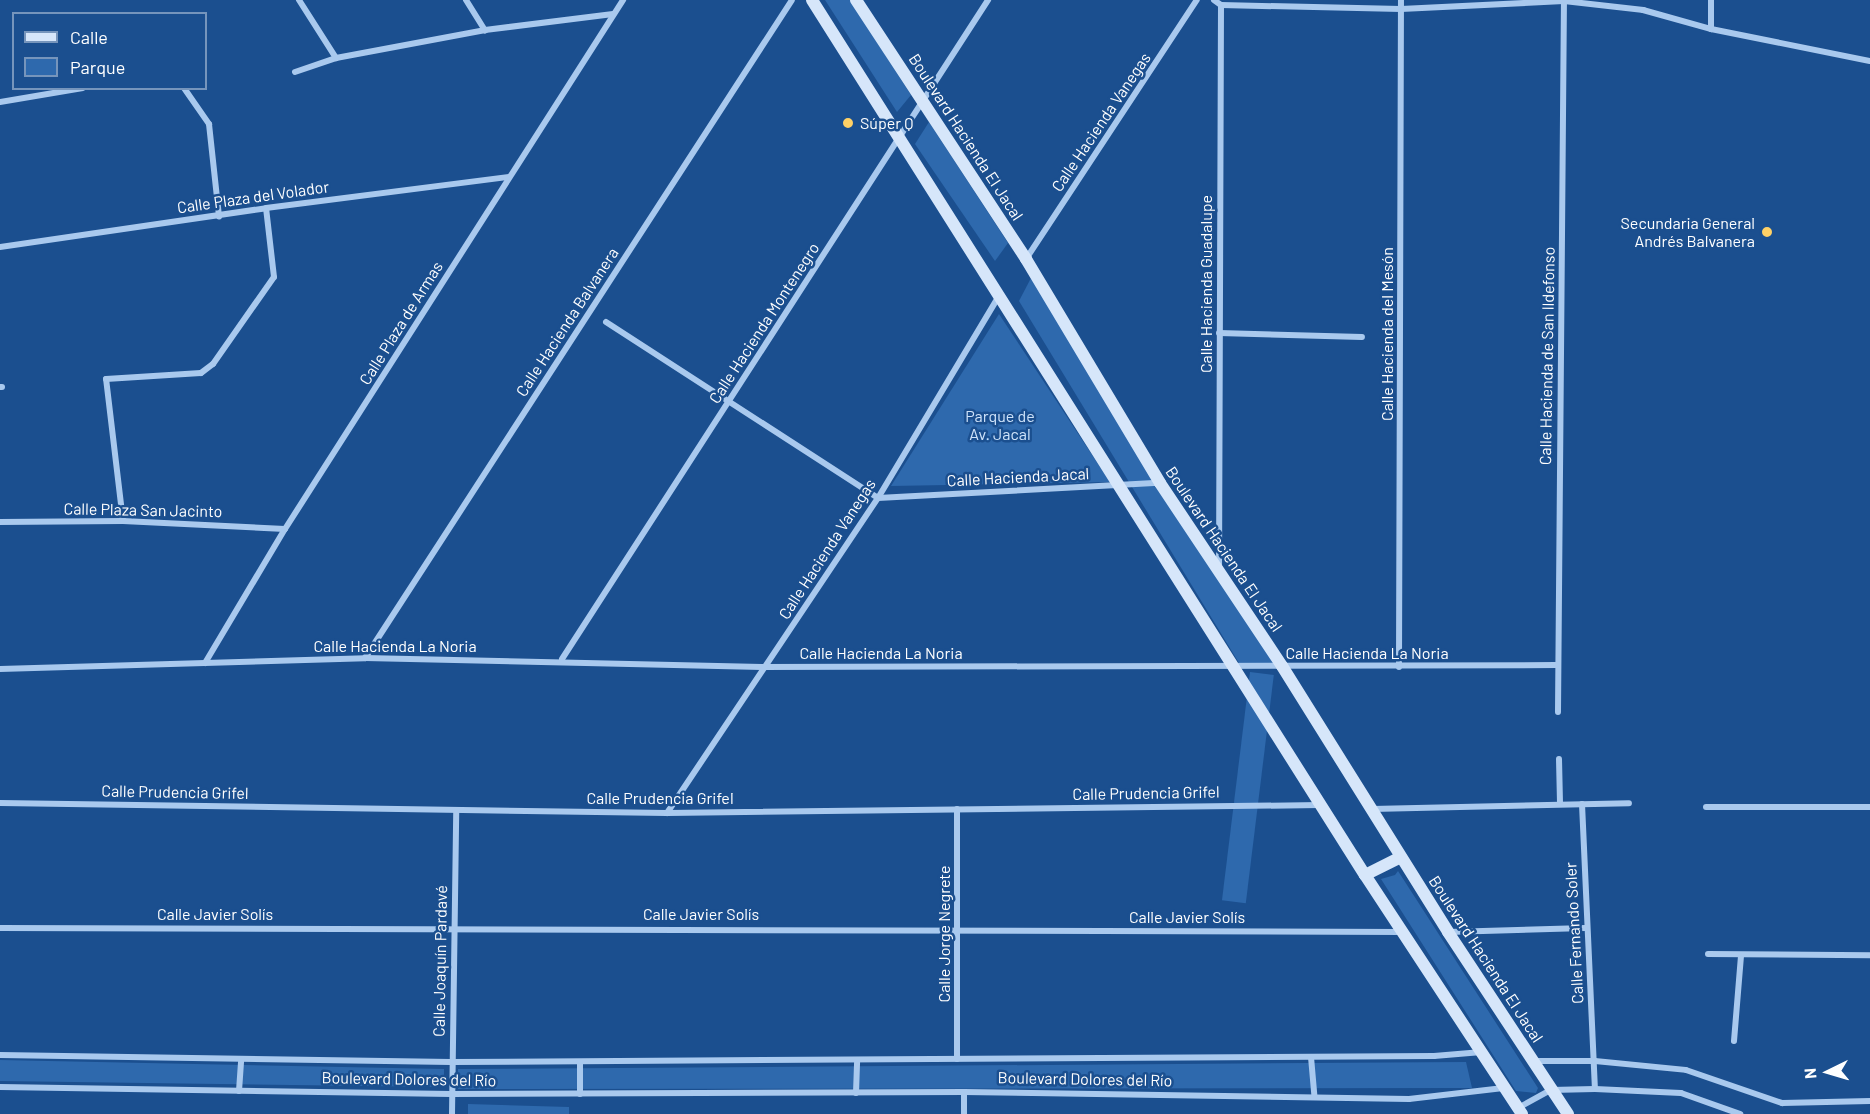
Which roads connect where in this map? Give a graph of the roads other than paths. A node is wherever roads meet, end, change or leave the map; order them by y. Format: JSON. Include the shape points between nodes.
{"nodes":[{"id":1,"x":299,"y":0,"type":"edge"},
{"id":2,"x":466,"y":0,"type":"edge"},
{"id":3,"x":623,"y":0,"type":"edge"},
{"id":4,"x":792,"y":0,"type":"edge"},
{"id":5,"x":812,"y":0,"type":"edge"},
{"id":6,"x":856,"y":0,"type":"edge"},
{"id":7,"x":988,"y":0,"type":"edge"},
{"id":8,"x":1197,"y":0,"type":"edge"},
{"id":9,"x":1214,"y":0,"type":"edge"},
{"id":10,"x":1401,"y":0,"type":"edge"},
{"id":11,"x":1564,"y":0,"type":"edge"},
{"id":12,"x":1711,"y":0,"type":"edge"},
{"id":13,"x":1221,"y":5,"type":"junction"},
{"id":14,"x":1401,"y":9,"type":"junction"},
{"id":15,"x":613,"y":14,"type":"junction"},
{"id":16,"x":1711,"y":29,"type":"junction"},
{"id":17,"x":484,"y":30,"type":"junction"},
{"id":18,"x":336,"y":58,"type":"junction"},
{"id":19,"x":1870,"y":61,"type":"edge"},
{"id":20,"x":295,"y":72,"type":"dead end"},
{"id":21,"x":71,"y":90,"type":"edge"},
{"id":22,"x":185,"y":90,"type":"edge"},
{"id":23,"x":922,"y":100,"type":"junction"},
{"id":24,"x":0,"y":102,"type":"edge"},
{"id":25,"x":899,"y":136,"type":"junction"},
{"id":26,"x":509,"y":177,"type":"junction"},
{"id":27,"x":266,"y":208,"type":"junction"},
{"id":28,"x":219,"y":216,"type":"junction"},
{"id":29,"x":0,"y":247,"type":"edge"},
{"id":30,"x":1026,"y":259,"type":"junction"},
{"id":31,"x":1001,"y":294,"type":"junction"},
{"id":32,"x":606,"y":322,"type":"dead end"},
{"id":33,"x":1219,"y":333,"type":"junction"},
{"id":34,"x":1362,"y":337,"type":"dead end"},
{"id":35,"x":728,"y":404,"type":"junction"},
{"id":36,"x":1160,"y":483,"type":"junction"},
{"id":37,"x":1119,"y":485,"type":"junction"},
{"id":38,"x":878,"y":498,"type":"junction"},
{"id":39,"x":123,"y":521,"type":"junction"},
{"id":40,"x":0,"y":522,"type":"edge"},
{"id":41,"x":285,"y":529,"type":"junction"},
{"id":42,"x":1219,"y":572,"type":"junction"},
{"id":43,"x":365,"y":658,"type":"junction"},
{"id":44,"x":562,"y":659,"type":"junction"},
{"id":45,"x":205,"y":663,"type":"junction"},
{"id":46,"x":1231,"y":665,"type":"junction"},
{"id":47,"x":1556,"y":665,"type":"junction"},
{"id":48,"x":1282,"y":666,"type":"junction"},
{"id":49,"x":762,"y":667,"type":"junction"},
{"id":50,"x":1399,"y":667,"type":"junction"},
{"id":51,"x":0,"y":669,"type":"edge"},
{"id":52,"x":1558,"y":712,"type":"dead end"},
{"id":53,"x":1559,"y":759,"type":"dead end"},
{"id":54,"x":0,"y":803,"type":"edge"},
{"id":55,"x":1629,"y":803,"type":"dead end"},
{"id":56,"x":1560,"y":804,"type":"junction"},
{"id":57,"x":1582,"y":804,"type":"junction"},
{"id":58,"x":1321,"y":805,"type":"junction"},
{"id":59,"x":1706,"y":807,"type":"dead end"},
{"id":60,"x":1870,"y":807,"type":"edge"},
{"id":61,"x":957,"y":809,"type":"junction"},
{"id":62,"x":1372,"y":809,"type":"junction"},
{"id":63,"x":456,"y":810,"type":"junction"},
{"id":64,"x":667,"y":813,"type":"junction"},
{"id":65,"x":1401,"y":857,"type":"junction"},
{"id":66,"x":1365,"y":875,"type":"junction"},
{"id":67,"x":454,"y":927,"type":"junction"},
{"id":68,"x":0,"y":928,"type":"edge"},
{"id":69,"x":1585,"y":928,"type":"junction"},
{"id":70,"x":957,"y":929,"type":"junction"},
{"id":71,"x":1402,"y":932,"type":"junction"},
{"id":72,"x":1448,"y":932,"type":"junction"},
{"id":73,"x":1708,"y":954,"type":"dead end"},
{"id":74,"x":1870,"y":955,"type":"edge"},
{"id":75,"x":1741,"y":956,"type":"junction"},
{"id":76,"x":1734,"y":1041,"type":"dead end"},
{"id":77,"x":1483,"y":1052,"type":"junction"},
{"id":78,"x":0,"y":1055,"type":"edge"},
{"id":79,"x":1311,"y":1057,"type":"junction"},
{"id":80,"x":241,"y":1059,"type":"junction"},
{"id":81,"x":957,"y":1059,"type":"junction"},
{"id":82,"x":857,"y":1060,"type":"junction"},
{"id":83,"x":1532,"y":1061,"type":"junction"},
{"id":84,"x":1595,"y":1061,"type":"junction"},
{"id":85,"x":451,"y":1062,"type":"junction"},
{"id":86,"x":580,"y":1062,"type":"junction"},
{"id":87,"x":0,"y":1087,"type":"edge"},
{"id":88,"x":1503,"y":1088,"type":"junction"},
{"id":89,"x":1595,"y":1089,"type":"junction"},
{"id":90,"x":1551,"y":1090,"type":"junction"},
{"id":91,"x":239,"y":1091,"type":"junction"},
{"id":92,"x":964,"y":1092,"type":"junction"},
{"id":93,"x":856,"y":1093,"type":"junction"},
{"id":94,"x":451,"y":1094,"type":"junction"},
{"id":95,"x":580,"y":1094,"type":"junction"},
{"id":96,"x":1314,"y":1095,"type":"junction"},
{"id":97,"x":1870,"y":1101,"type":"edge"},
{"id":98,"x":1520,"y":1111,"type":"edge"},
{"id":99,"x":452,"y":1114,"type":"edge"},
{"id":100,"x":964,"y":1114,"type":"edge"},
{"id":101,"x":1568,"y":1114,"type":"edge"},
{"id":102,"x":1740,"y":1114,"type":"edge"}],
"edges":[{"from":1,"to":18,"type":"street"},
{"from":2,"to":17,"type":"street"},
{"from":3,"to":15,"type":"street","name":"Calle Plaza de Armas"},
{"from":4,"to":43,"type":"street","name":"Calle Hacienda Balvanera"},
{"from":5,"to":25,"type":"main road"},
{"from":6,"to":23,"type":"main road","name":"Boulevard Hacienda El Jacal"},
{"from":7,"to":23,"type":"street","name":"Calle Hacienda Montenegro"},
{"from":8,"to":30,"type":"street","name":"Calle Hacienda Vanegas"},
{"from":9,"to":13,"type":"street"},
{"from":10,"to":14,"type":"street","name":"Calle Hacienda del Mesón"},
{"from":11,"to":14,"type":"street"},
{"from":11,"to":16,"type":"street","via":[[1643,10]]},
{"from":11,"to":47,"type":"street","name":"Calle Hacienda de San Ildefonso"},
{"from":12,"to":16,"type":"street"},
{"from":13,"to":14,"type":"street"},
{"from":13,"to":33,"type":"street","name":"Calle Hacienda Guadalupe"},
{"from":14,"to":50,"type":"street","name":"Calle Hacienda del Mesón"},
{"from":15,"to":17,"type":"street"},
{"from":15,"to":26,"type":"street","name":"Calle Plaza de Armas"},
{"from":16,"to":19,"type":"street"},
{"from":17,"to":18,"type":"street"},
{"from":18,"to":20,"type":"street"},
{"from":21,"to":24,"type":"street"},
{"from":22,"to":28,"type":"street","via":[[209,124]]},
{"from":23,"to":25,"type":"street","name":"Calle Hacienda Montenegro"},
{"from":23,"to":30,"type":"main road","name":"Boulevard Hacienda El Jacal"},
{"from":25,"to":31,"type":"main road"},
{"from":25,"to":35,"type":"street","name":"Calle Hacienda Montenegro"},
{"from":26,"to":27,"type":"street","name":"Calle Plaza del Volador"},
{"from":26,"to":41,"type":"street","name":"Calle Plaza de Armas"},
{"from":27,"to":28,"type":"street","name":"Calle Plaza del Volador"},
{"from":27,"to":39,"type":"street","via":[[274,277],[213,364],[201,373],[106,379]]},
{"from":28,"to":29,"type":"street","name":"Calle Plaza del Volador"},
{"from":30,"to":36,"type":"main road","name":"Boulevard Hacienda El Jacal"},
{"from":31,"to":37,"type":"main road"},
{"from":31,"to":38,"type":"street","name":"Calle Hacienda Vanegas"},
{"from":32,"to":35,"type":"street"},
{"from":33,"to":34,"type":"street"},
{"from":33,"to":42,"type":"street","name":"Calle Hacienda Guadalupe"},
{"from":35,"to":38,"type":"street"},
{"from":35,"to":44,"type":"street","name":"Calle Hacienda Montenegro"},
{"from":36,"to":37,"type":"street","name":"Calle Hacienda Jacal"},
{"from":36,"to":42,"type":"main road","name":"Boulevard Hacienda El Jacal"},
{"from":37,"to":38,"type":"street","name":"Calle Hacienda Jacal"},
{"from":37,"to":46,"type":"main road"},
{"from":38,"to":49,"type":"street","name":"Calle Hacienda Vanegas"},
{"from":39,"to":40,"type":"street","name":"Calle Plaza San Jacinto"},
{"from":39,"to":41,"type":"street","name":"Calle Plaza San Jacinto"},
{"from":41,"to":45,"type":"street","name":"Calle Plaza de Armas"},
{"from":42,"to":48,"type":"main road","name":"Boulevard Hacienda El Jacal"},
{"from":43,"to":44,"type":"street","name":"Calle Hacienda La Noria"},
{"from":43,"to":45,"type":"street","name":"Calle Hacienda La Noria"},
{"from":44,"to":49,"type":"street","name":"Calle Hacienda La Noria"},
{"from":45,"to":51,"type":"street","name":"Calle Hacienda La Noria"},
{"from":46,"to":48,"type":"street","name":"Calle Hacienda La Noria"},
{"from":46,"to":49,"type":"street","name":"Calle Hacienda La Noria"},
{"from":46,"to":58,"type":"main road"},
{"from":47,"to":50,"type":"street","name":"Calle Hacienda La Noria"},
{"from":47,"to":52,"type":"street","name":"Calle Hacienda de San Ildefonso"},
{"from":48,"to":50,"type":"street","name":"Calle Hacienda La Noria"},
{"from":48,"to":62,"type":"main road","name":"Boulevard Hacienda El Jacal"},
{"from":49,"to":64,"type":"street","name":"Calle Hacienda Vanegas"},
{"from":53,"to":56,"type":"street"},
{"from":54,"to":63,"type":"street","name":"Calle Prudencia Grifel"},
{"from":55,"to":57,"type":"street"},
{"from":56,"to":57,"type":"street"},
{"from":56,"to":62,"type":"street"},
{"from":57,"to":69,"type":"street","name":"Calle Fernando Soler"},
{"from":58,"to":61,"type":"street","name":"Calle Prudencia Grifel"},
{"from":58,"to":66,"type":"main road"},
{"from":59,"to":60,"type":"street"},
{"from":61,"to":64,"type":"street","name":"Calle Prudencia Grifel"},
{"from":61,"to":70,"type":"street","name":"Calle Jorge Negrete"},
{"from":62,"to":65,"type":"main road","name":"Boulevard Hacienda El Jacal"},
{"from":63,"to":64,"type":"street","name":"Calle Prudencia Grifel"},
{"from":63,"to":67,"type":"street","name":"Calle Joaquín Pardavé"},
{"from":65,"to":66,"type":"main road"},
{"from":65,"to":72,"type":"main road","name":"Boulevard Hacienda El Jacal"},
{"from":66,"to":71,"type":"main road"},
{"from":67,"to":68,"type":"street","name":"Calle Javier Solís"},
{"from":67,"to":70,"type":"street","name":"Calle Javier Solís"},
{"from":67,"to":85,"type":"street","name":"Calle Joaquín Pardavé"},
{"from":69,"to":72,"type":"street"},
{"from":69,"to":84,"type":"street","name":"Calle Fernando Soler"},
{"from":70,"to":71,"type":"street","name":"Calle Javier Solís"},
{"from":70,"to":81,"type":"street","name":"Calle Jorge Negrete"},
{"from":71,"to":77,"type":"main road"},
{"from":72,"to":83,"type":"main road","name":"Boulevard Hacienda El Jacal"},
{"from":73,"to":75,"type":"street"},
{"from":74,"to":75,"type":"street"},
{"from":75,"to":76,"type":"street"},
{"from":77,"to":79,"type":"street","name":"Boulevard Dolores del Río"},
{"from":77,"to":88,"type":"main road"},
{"from":78,"to":80,"type":"street","name":"Boulevard Dolores del Río"},
{"from":79,"to":81,"type":"street","name":"Boulevard Dolores del Río"},
{"from":79,"to":96,"type":"street"},
{"from":80,"to":85,"type":"street","name":"Boulevard Dolores del Río"},
{"from":80,"to":91,"type":"street"},
{"from":81,"to":82,"type":"street","name":"Boulevard Dolores del Río"},
{"from":82,"to":86,"type":"street","name":"Boulevard Dolores del Río"},
{"from":82,"to":93,"type":"street"},
{"from":83,"to":84,"type":"street"},
{"from":83,"to":90,"type":"main road","name":"Boulevard Hacienda El Jacal"},
{"from":84,"to":89,"type":"street","name":"Calle Fernando Soler"},
{"from":84,"to":97,"type":"street","via":[[1686,1071],[1782,1103]]},
{"from":85,"to":86,"type":"street","name":"Boulevard Dolores del Río"},
{"from":85,"to":94,"type":"street","name":"Calle Joaquín Pardavé"},
{"from":86,"to":95,"type":"street"},
{"from":87,"to":91,"type":"street","name":"Boulevard Dolores del Río"},
{"from":88,"to":96,"type":"street","name":"Boulevard Dolores del Río","via":[[1409,1099]]},
{"from":88,"to":98,"type":"main road"},
{"from":89,"to":90,"type":"street"},
{"from":89,"to":102,"type":"street","via":[[1681,1093]]},
{"from":90,"to":98,"type":"street"},
{"from":90,"to":101,"type":"main road","name":"Boulevard Hacienda El Jacal"},
{"from":91,"to":94,"type":"street","name":"Boulevard Dolores del Río"},
{"from":92,"to":93,"type":"street","name":"Boulevard Dolores del Río"},
{"from":92,"to":96,"type":"street","name":"Boulevard Dolores del Río"},
{"from":92,"to":100,"type":"street"},
{"from":93,"to":95,"type":"street","name":"Boulevard Dolores del Río"},
{"from":94,"to":95,"type":"street","name":"Boulevard Dolores del Río"},
{"from":94,"to":99,"type":"street","name":"Calle Joaquín Pardavé"}]}
